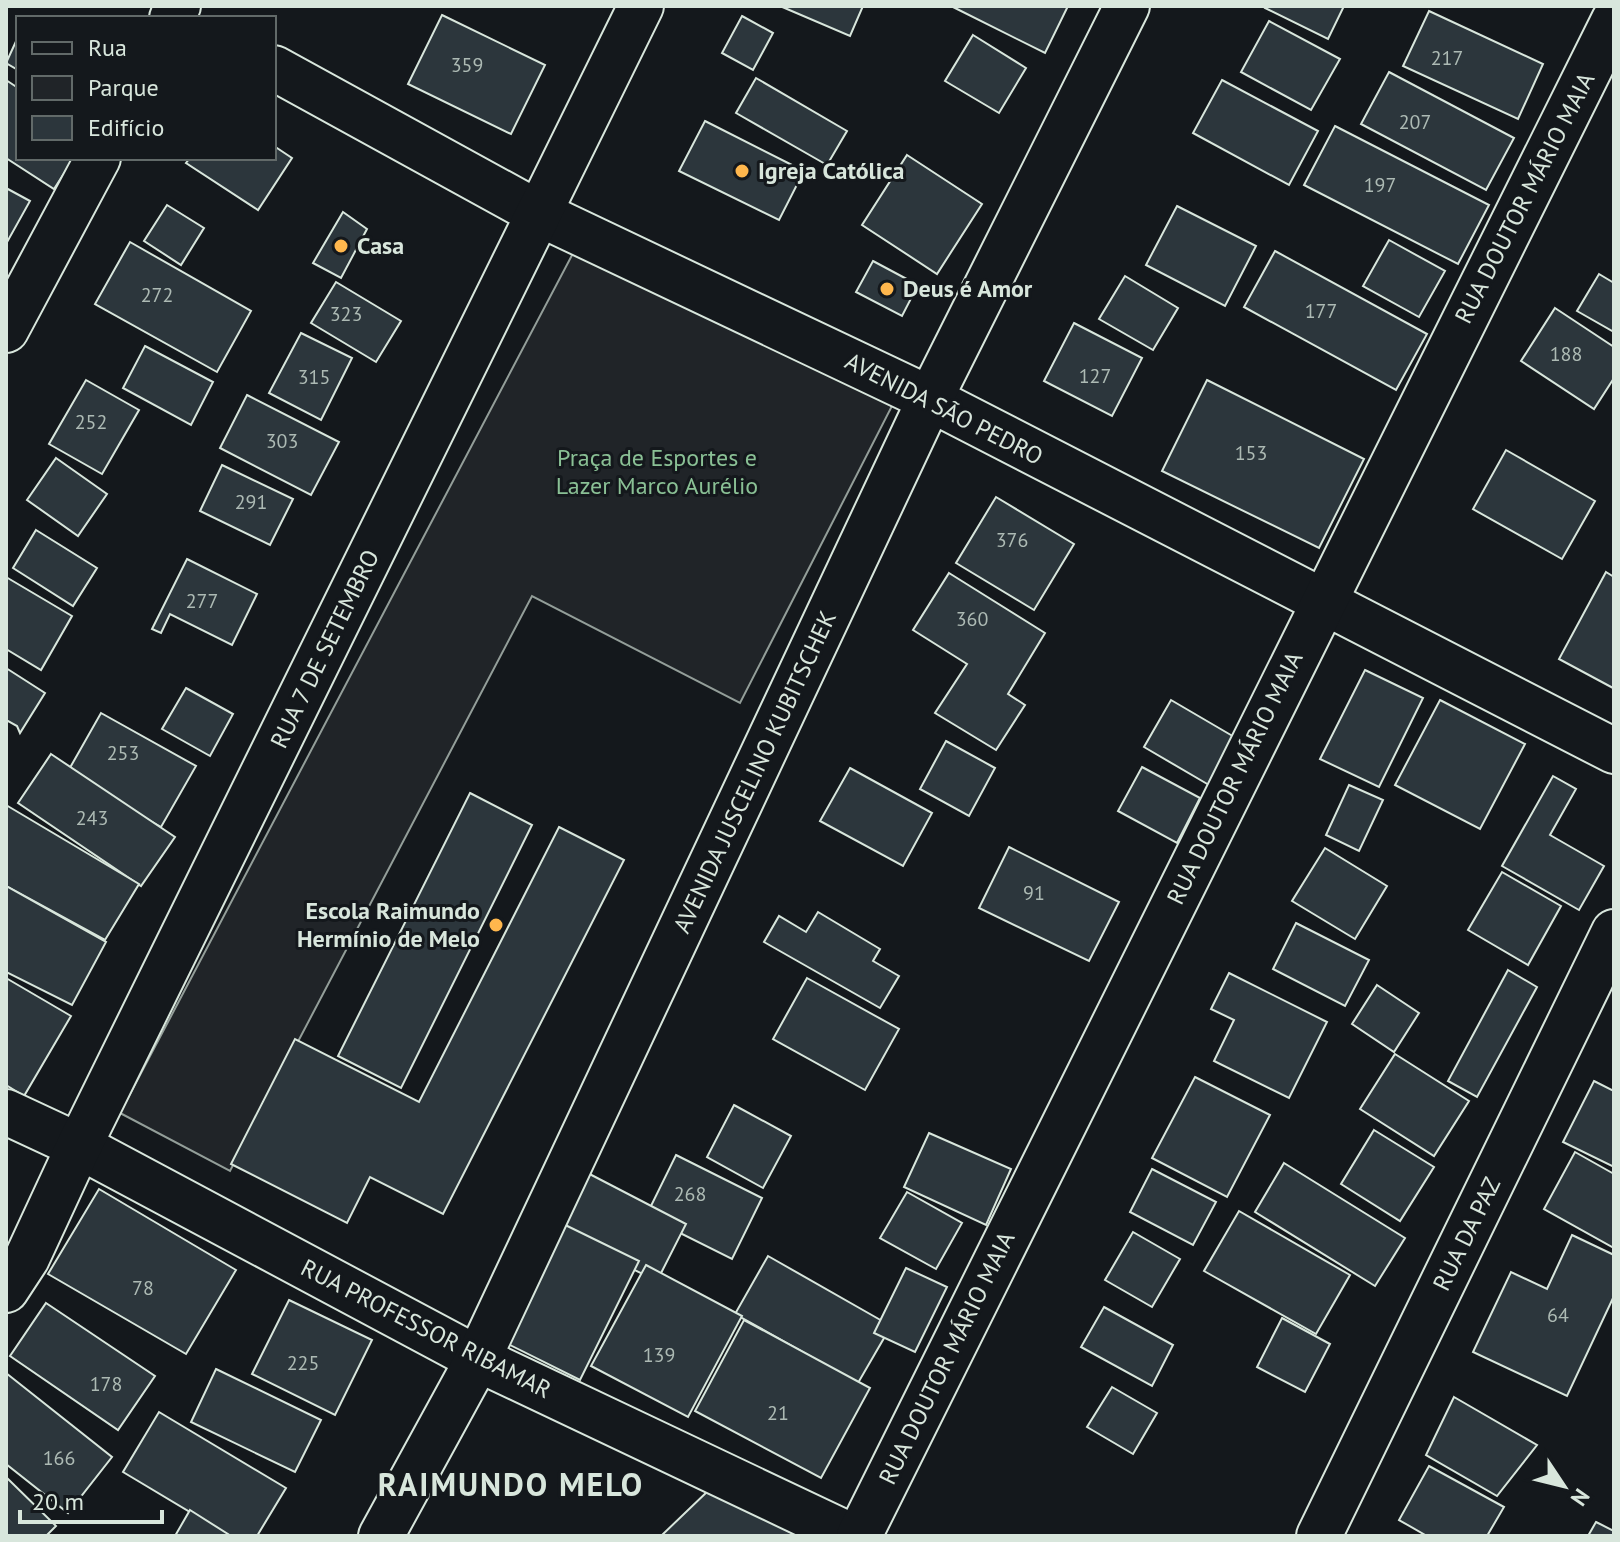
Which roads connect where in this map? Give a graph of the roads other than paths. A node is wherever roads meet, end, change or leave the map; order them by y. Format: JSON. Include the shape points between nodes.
{"nodes":[{"id":1,"x":641,"y":6,"type":"edge"},
{"id":2,"x":1127,"y":6,"type":"edge"},
{"id":3,"x":1614,"y":20,"type":"edge"},
{"id":4,"x":276,"y":69,"type":"edge"},
{"id":5,"x":97,"y":160,"type":"edge"},
{"id":6,"x":540,"y":214,"type":"junction"},
{"id":7,"x":6,"y":330,"type":"edge"},
{"id":8,"x":930,"y":399,"type":"junction"},
{"id":9,"x":1322,"y":602,"type":"junction"},
{"id":10,"x":1614,"y":751,"type":"edge"},
{"id":11,"x":1614,"y":932,"type":"edge"},
{"id":12,"x":6,"y":1112,"type":"edge"},
{"id":13,"x":79,"y":1146,"type":"junction"},
{"id":14,"x":6,"y":1290,"type":"edge"},
{"id":15,"x":478,"y":1359,"type":"junction"},
{"id":16,"x":381,"y":1536,"type":"edge"},
{"id":17,"x":851,"y":1536,"type":"edge"},
{"id":18,"x":859,"y":1536,"type":"edge"},
{"id":19,"x":1319,"y":1536,"type":"edge"}],
"edges":[{"from":1,"to":6,"type":"street","name":"RUA 7 DE SETEMBRO"},
{"from":2,"to":8,"type":"street","name":"AVENIDA JUSCELINO KUBITSCHEK"},
{"from":3,"to":9,"type":"street","name":"RUA DOUTOR MÁRIO MAIA"},
{"from":4,"to":6,"type":"street","name":"AVENIDA SÃO PEDRO"},
{"from":5,"to":7,"type":"street"},
{"from":6,"to":8,"type":"street","name":"AVENIDA SÃO PEDRO"},
{"from":6,"to":13,"type":"street","name":"RUA 7 DE SETEMBRO"},
{"from":8,"to":9,"type":"street","name":"AVENIDA SÃO PEDRO"},
{"from":8,"to":15,"type":"street","name":"AVENIDA JUSCELINO KUBITSCHEK"},
{"from":9,"to":10,"type":"street","name":"AVENIDA SÃO PEDRO"},
{"from":9,"to":18,"type":"street","name":"RUA DOUTOR MÁRIO MAIA"},
{"from":11,"to":19,"type":"street","name":"RUA DA PAZ"},
{"from":12,"to":13,"type":"street","name":"RUA PROFESSOR RIBAMAR"},
{"from":13,"to":14,"type":"street","name":"RUA 7 DE SETEMBRO","via":[[27,1258]]},
{"from":13,"to":15,"type":"street","name":"RUA PROFESSOR RIBAMAR"},
{"from":15,"to":16,"type":"street","name":"AVENIDA JUSCELINO KUBITSCHEK"},
{"from":15,"to":17,"type":"street","name":"RUA PROFESSOR RIBAMAR"}]}
